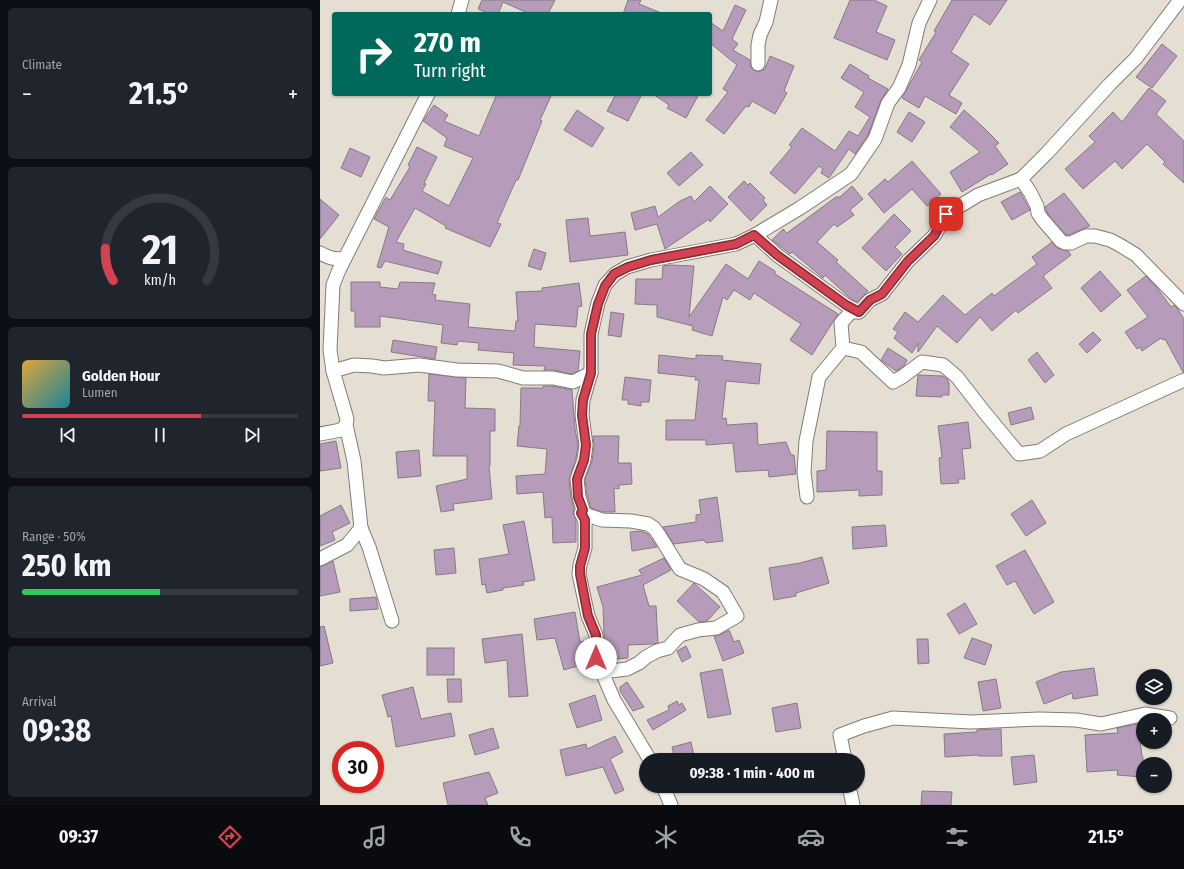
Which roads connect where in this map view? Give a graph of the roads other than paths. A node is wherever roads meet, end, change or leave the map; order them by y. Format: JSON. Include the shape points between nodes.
{"nodes":[{"id":1,"x":462,"y":0,"type":"edge"},
{"id":2,"x":771,"y":0,"type":"edge"},
{"id":3,"x":930,"y":0,"type":"edge"},
{"id":4,"x":1180,"y":0,"type":"edge"},
{"id":5,"x":459,"y":12,"type":"edge"},
{"id":6,"x":758,"y":64,"type":"dead end"},
{"id":7,"x":427,"y":96,"type":"edge"},
{"id":8,"x":1021,"y":179,"type":"junction"},
{"id":9,"x":754,"y":235,"type":"junction"},
{"id":10,"x":320,"y":253,"type":"edge"},
{"id":11,"x":345,"y":258,"type":"junction"},
{"id":12,"x":1184,"y":304,"type":"edge"},
{"id":13,"x":859,"y":312,"type":"junction"},
{"id":14,"x":843,"y":348,"type":"junction"},
{"id":15,"x":333,"y":371,"type":"junction"},
{"id":16,"x":591,"y":373,"type":"junction"},
{"id":17,"x":1184,"y":380,"type":"edge"},
{"id":18,"x":346,"y":425,"type":"junction"},
{"id":19,"x":320,"y":434,"type":"edge"},
{"id":20,"x":807,"y":497,"type":"dead end"},
{"id":21,"x":581,"y":513,"type":"junction"},
{"id":22,"x":361,"y":528,"type":"junction"},
{"id":23,"x":320,"y":560,"type":"edge"},
{"id":24,"x":392,"y":621,"type":"dead end"},
{"id":25,"x":602,"y":672,"type":"junction"},
{"id":26,"x":1136,"y":716,"type":"edge"},
{"id":27,"x":646,"y":753,"type":"edge"},
{"id":28,"x":844,"y":753,"type":"edge"},
{"id":29,"x":666,"y":793,"type":"edge"},
{"id":30,"x":850,"y":793,"type":"edge"},
{"id":31,"x":671,"y":805,"type":"edge"},
{"id":32,"x":853,"y":805,"type":"edge"}],
"edges":[{"from":1,"to":5,"type":"street"},
{"from":2,"to":6,"type":"street","via":[[758,44]]},
{"from":3,"to":9,"type":"street","via":[[919,23],[909,65],[899,88],[888,103],[875,140],[851,174]]},
{"from":4,"to":8,"type":"street","via":[[1136,58]]},
{"from":7,"to":11,"type":"street"},
{"from":8,"to":12,"type":"street","via":[[1030,192],[1038,213],[1061,241],[1065,243],[1086,236],[1095,236],[1118,244],[1136,255]]},
{"from":8,"to":13,"type":"street","via":[[978,195],[946,214],[934,236],[908,261],[882,294],[870,300]]},
{"from":9,"to":13,"type":"street","via":[[777,255]]},
{"from":9,"to":16,"type":"street","via":[[736,244],[651,260],[614,274],[605,286],[598,304],[591,334]]},
{"from":10,"to":11,"type":"street","via":[[336,260]]},
{"from":11,"to":15,"type":"street","via":[[333,285],[330,350]]},
{"from":13,"to":14,"type":"street","via":[[851,312],[841,323]]},
{"from":14,"to":17,"type":"street","via":[[862,352],[893,382],[922,362],[943,365],[957,377],[1019,454],[1040,451],[1066,434]]},
{"from":14,"to":20,"type":"street","via":[[819,377],[806,441],[804,472]]},
{"from":15,"to":16,"type":"street","via":[[354,366],[384,368],[419,365],[457,370],[498,371],[523,378],[554,378],[573,382]]},
{"from":15,"to":18,"type":"street","via":[[347,419]]},
{"from":16,"to":21,"type":"street","via":[[583,400],[586,445],[577,479],[578,497],[583,510]]},
{"from":18,"to":19,"type":"street","via":[[341,430]]},
{"from":18,"to":22,"type":"street","via":[[354,462]]},
{"from":21,"to":25,"type":"street","via":[[585,520],[585,548],[580,574],[588,616],[596,635],[596,668]]},
{"from":21,"to":25,"type":"street","via":[[602,520],[648,524],[659,535],[680,569],[704,579],[723,592],[737,616],[716,628],[680,635],[668,648],[657,651],[627,669]]},
{"from":22,"to":23,"type":"street","via":[[347,546]]},
{"from":22,"to":24,"type":"street"},
{"from":25,"to":27,"type":"street","via":[[614,700]]},
{"from":26,"to":28,"type":"street","via":[[1101,724],[1076,720],[970,722],[893,718],[840,735]]},
{"from":29,"to":31,"type":"street"},
{"from":30,"to":32,"type":"street"}]}
